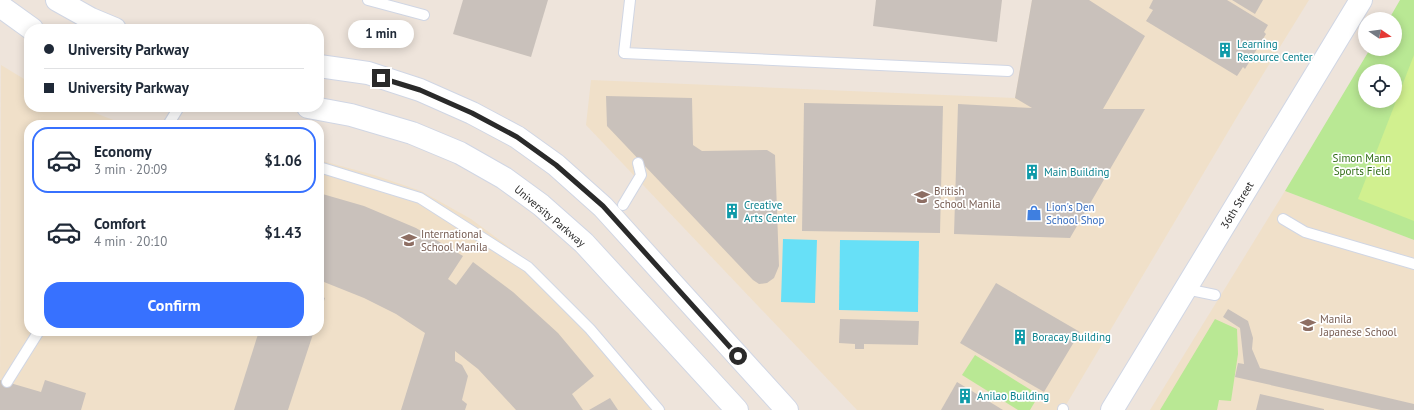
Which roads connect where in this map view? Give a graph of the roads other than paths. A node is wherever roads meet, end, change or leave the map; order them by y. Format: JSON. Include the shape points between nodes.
{"nodes":[{"id":1,"x":57,"y":0,"type":"edge"},
{"id":2,"x":368,"y":0,"type":"edge"},
{"id":3,"x":630,"y":0,"type":"edge"},
{"id":4,"x":1361,"y":0,"type":"edge"},
{"id":5,"x":0,"y":6,"type":"edge"},
{"id":6,"x":424,"y":15,"type":"dead end"},
{"id":7,"x":25,"y":24,"type":"edge"},
{"id":8,"x":103,"y":24,"type":"edge"},
{"id":9,"x":324,"y":67,"type":"edge"},
{"id":10,"x":1008,"y":71,"type":"dead end"},
{"id":11,"x":324,"y":110,"type":"edge"},
{"id":12,"x":638,"y":163,"type":"dead end"},
{"id":13,"x":324,"y":169,"type":"edge"},
{"id":14,"x":623,"y":205,"type":"dead end"},
{"id":15,"x":1283,"y":220,"type":"dead end"},
{"id":16,"x":1414,"y":264,"type":"edge"},
{"id":17,"x":1186,"y":289,"type":"junction"},
{"id":18,"x":1215,"y":295,"type":"dead end"},
{"id":19,"x":36,"y":336,"type":"edge"},
{"id":20,"x":7,"y":382,"type":"dead end"},
{"id":21,"x":659,"y":410,"type":"edge"},
{"id":22,"x":737,"y":410,"type":"edge"},
{"id":23,"x":787,"y":410,"type":"edge"},
{"id":24,"x":1112,"y":410,"type":"edge"}],
"edges":[{"from":1,"to":8,"type":"main road"},
{"from":2,"to":6,"type":"lane"},
{"from":3,"to":10,"type":"lane","via":[[624,53]]},
{"from":4,"to":17,"type":"main road","name":"36th Street"},
{"from":5,"to":7,"type":"main road"},
{"from":9,"to":23,"type":"main road","via":[[368,73],[420,90],[517,137],[556,165],[603,206]]},
{"from":11,"to":22,"type":"main road","name":"University Parkway","via":[[412,133],[460,153],[504,178],[541,205],[584,243]]},
{"from":12,"to":14,"type":"lane","via":[[640,175]]},
{"from":13,"to":21,"type":"lane","via":[[420,198],[528,267],[590,329]]},
{"from":15,"to":16,"type":"lane","via":[[1305,232]]},
{"from":17,"to":18,"type":"lane"},
{"from":17,"to":24,"type":"main road","name":"36th Street"},
{"from":19,"to":20,"type":"lane"}]}
